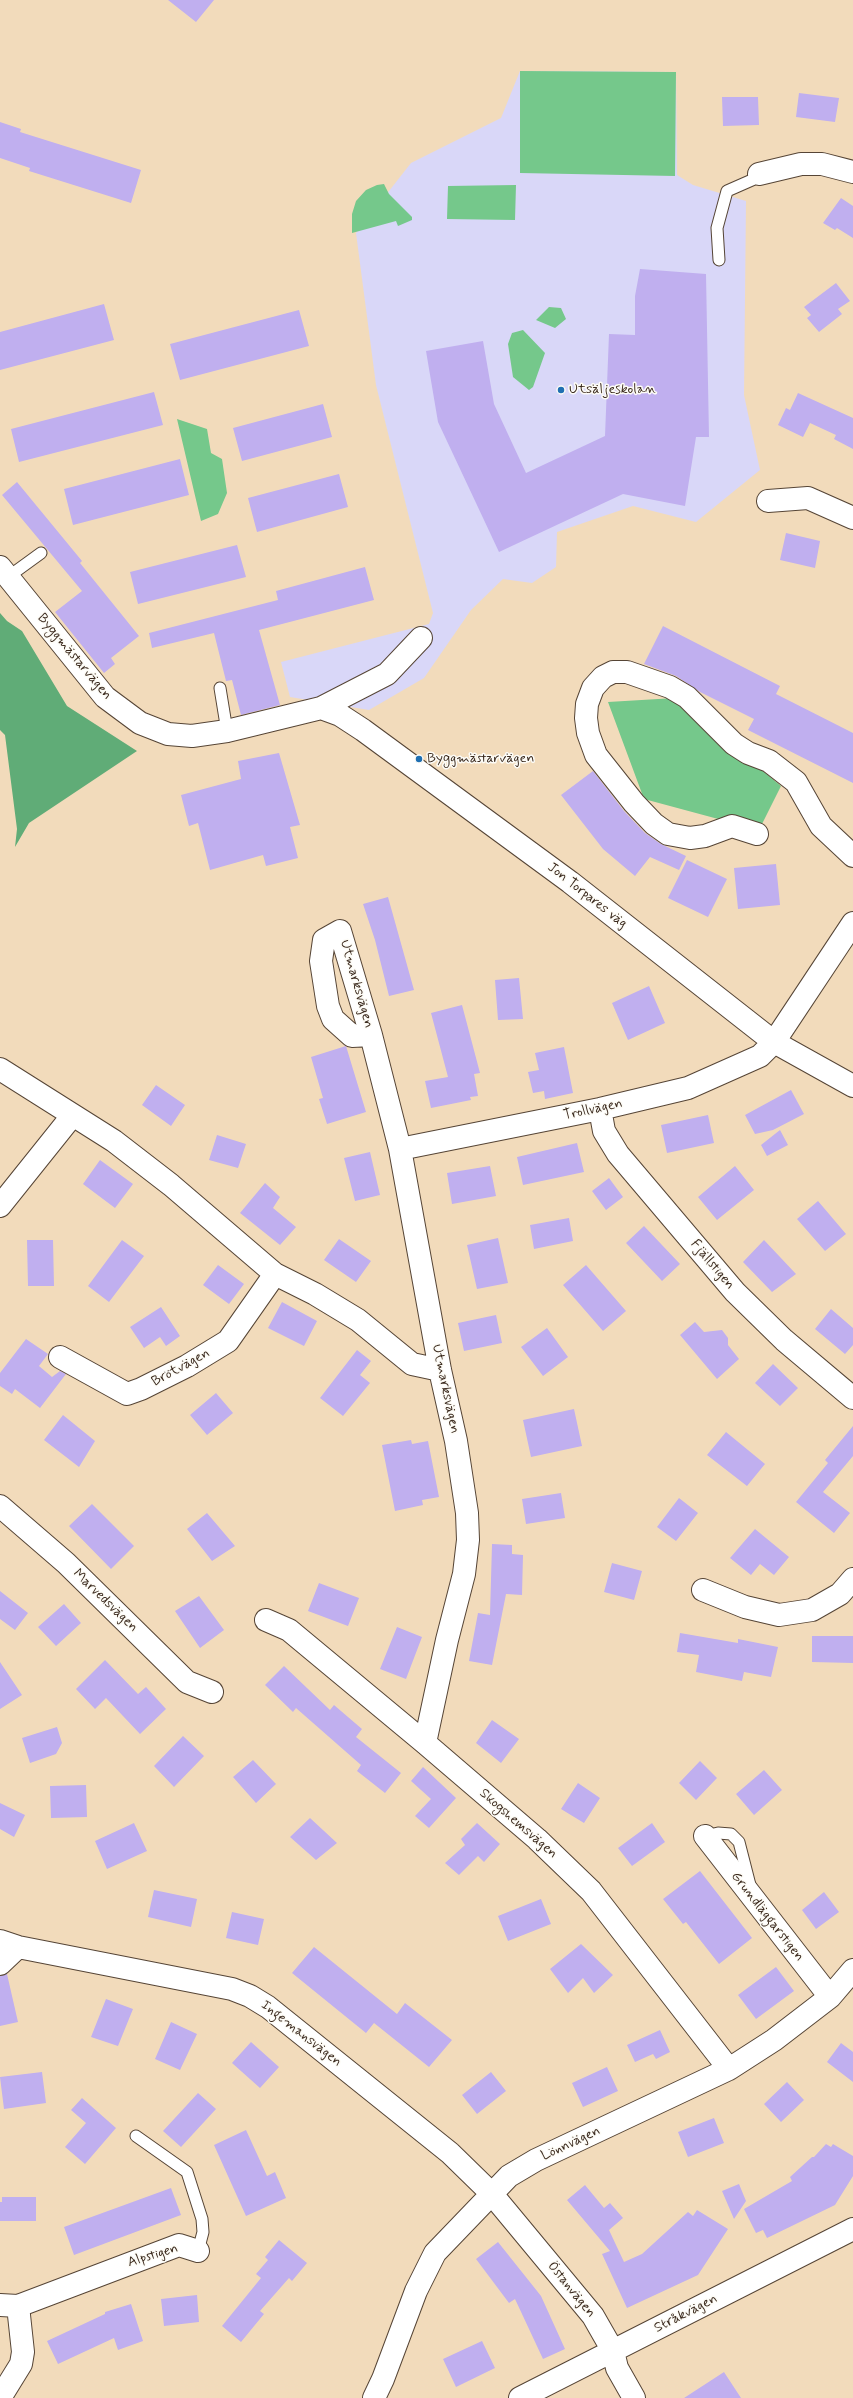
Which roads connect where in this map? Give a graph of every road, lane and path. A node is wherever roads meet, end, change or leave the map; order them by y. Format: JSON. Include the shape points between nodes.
{"nodes":[{"id":1,"x":853,"y":172,"type":"edge"},
{"id":2,"x":760,"y":174,"type":"joint"},
{"id":3,"x":719,"y":260,"type":"dead end"},
{"id":4,"x":768,"y":501,"type":"dead end"},
{"id":5,"x":853,"y":518,"type":"edge"},
{"id":6,"x":41,"y":553,"type":"dead end"},
{"id":7,"x":4,"y":572,"type":"edge"},
{"id":8,"x":421,"y":638,"type":"dead end"},
{"id":9,"x":220,"y":688,"type":"dead end"},
{"id":10,"x":321,"y":708,"type":"junction"},
{"id":11,"x":227,"y":730,"type":"junction"},
{"id":12,"x":757,"y":834,"type":"dead end"},
{"id":13,"x":853,"y":856,"type":"edge"},
{"id":14,"x":853,"y":923,"type":"edge"},
{"id":15,"x":371,"y":1035,"type":"dead end"},
{"id":16,"x":774,"y":1042,"type":"junction"},
{"id":17,"x":0,"y":1070,"type":"edge"},
{"id":18,"x":853,"y":1086,"type":"edge"},
{"id":19,"x":600,"y":1109,"type":"junction"},
{"id":20,"x":72,"y":1116,"type":"junction"},
{"id":21,"x":400,"y":1149,"type":"junction"},
{"id":22,"x":0,"y":1206,"type":"edge"},
{"id":23,"x":274,"y":1274,"type":"junction"},
{"id":24,"x":60,"y":1357,"type":"dead end"},
{"id":25,"x":440,"y":1370,"type":"junction"},
{"id":26,"x":853,"y":1398,"type":"edge"},
{"id":27,"x":0,"y":1506,"type":"edge"},
{"id":28,"x":853,"y":1579,"type":"edge"},
{"id":29,"x":704,"y":1590,"type":"dead end"},
{"id":30,"x":266,"y":1620,"type":"dead end"},
{"id":31,"x":212,"y":1692,"type":"dead end"},
{"id":32,"x":425,"y":1744,"type":"junction"},
{"id":33,"x":705,"y":1836,"type":"dead end"},
{"id":34,"x":9,"y":1944,"type":"edge"},
{"id":35,"x":0,"y":1964,"type":"edge"},
{"id":36,"x":853,"y":1970,"type":"edge"},
{"id":37,"x":830,"y":1996,"type":"junction"},
{"id":38,"x":729,"y":2069,"type":"junction"},
{"id":39,"x":136,"y":2136,"type":"dead end"},
{"id":40,"x":491,"y":2193,"type":"junction"},
{"id":41,"x":853,"y":2229,"type":"edge"},
{"id":42,"x":198,"y":2251,"type":"joint"},
{"id":43,"x":9,"y":2306,"type":"edge"},
{"id":44,"x":613,"y":2350,"type":"junction"},
{"id":45,"x":0,"y":2398,"type":"edge"},
{"id":46,"x":374,"y":2398,"type":"edge"},
{"id":47,"x":520,"y":2398,"type":"edge"},
{"id":48,"x":634,"y":2398,"type":"edge"}],
"edges":[{"from":1,"to":2,"type":"street","via":[[822,164],[801,164]]},
{"from":2,"to":3,"type":"lane","via":[[727,191],[717,228]]},
{"from":4,"to":5,"type":"street","via":[[808,498]]},
{"from":6,"to":7,"type":"lane"},
{"from":7,"to":11,"type":"street","name":"Byggmästarvägen","via":[[105,697],[140,723],[168,734],[192,736]]},
{"from":8,"to":10,"type":"street","name":"Byggmästarvägen","via":[[387,674]]},
{"from":9,"to":11,"type":"lane"},
{"from":10,"to":11,"type":"street","name":"Byggmästarvägen"},
{"from":10,"to":16,"type":"street","name":"Jon Torpares väg","via":[[340,715],[382,744],[570,882]]},
{"from":12,"to":13,"type":"street","via":[[732,826],[705,836],[690,838],[668,834],[654,824],[629,798],[596,755],[588,733],[587,704],[593,688],[603,677],[613,672],[627,672],[670,687],[687,697],[734,744],[748,753],[769,760],[796,782],[821,826]]},
{"from":14,"to":16,"type":"street","name":"Trollvägen"},
{"from":15,"to":21,"type":"street","name":"Utmarksvägen"},
{"from":16,"to":18,"type":"street","name":"Jon Torpares väg"},
{"from":16,"to":19,"type":"street","name":"Trollvägen","via":[[760,1056],[688,1088]]},
{"from":17,"to":20,"type":"street"},
{"from":19,"to":21,"type":"street","name":"Trollvägen"},
{"from":19,"to":26,"type":"street","name":"Fjällstigen","via":[[604,1131],[618,1154],[735,1292],[784,1340]]},
{"from":20,"to":22,"type":"street"},
{"from":20,"to":23,"type":"street","via":[[114,1141],[171,1184]]},
{"from":21,"to":25,"type":"street","name":"Utmarksvägen"},
{"from":23,"to":24,"type":"street","name":"Brötvägen","via":[[228,1341],[187,1366],[141,1389],[127,1394]]},
{"from":23,"to":25,"type":"street","via":[[315,1294],[358,1320],[412,1364]]},
{"from":25,"to":32,"type":"street","name":"Utmarksvägen","via":[[456,1441],[467,1513],[468,1540],[464,1574]]},
{"from":27,"to":31,"type":"street","name":"Marvedsvägen","via":[[66,1563],[187,1682]]},
{"from":28,"to":29,"type":"street","via":[[840,1594],[812,1610],[779,1615],[745,1607]]},
{"from":30,"to":32,"type":"street","name":"Skogshemsvägen","via":[[289,1630]]},
{"from":32,"to":38,"type":"street","name":"Skogshemsvägen","via":[[537,1839],[591,1891]]},
{"from":33,"to":37,"type":"street","name":"Grundläggarstigen"},
{"from":34,"to":35,"type":"street"},
{"from":34,"to":40,"type":"street","name":"Ingemansvägen","via":[[232,1989],[250,1996],[268,2007],[444,2148]]},
{"from":36,"to":37,"type":"street","name":"Lönnvägen"},
{"from":37,"to":38,"type":"street","name":"Lönnvägen","via":[[774,2040]]},
{"from":38,"to":40,"type":"street","name":"Lönnvägen","via":[[536,2160],[509,2176]]},
{"from":39,"to":42,"type":"lane","name":"Alpstigen","via":[[187,2172],[202,2219],[203,2232]]},
{"from":40,"to":44,"type":"street","name":"Östanvägen","via":[[593,2316]]},
{"from":40,"to":46,"type":"street","name":"Lönnvägen","via":[[435,2253],[416,2290]]},
{"from":41,"to":44,"type":"street","name":"Stråkvägen"},
{"from":42,"to":43,"type":"street","name":"Alpstigen","via":[[179,2245]]},
{"from":43,"to":45,"type":"street","name":"Alpstigen","via":[[23,2352],[21,2364]]},
{"from":44,"to":47,"type":"street","name":"Stråkvägen"},
{"from":44,"to":48,"type":"street","name":"Östanvägen","via":[[617,2368]]}]}
